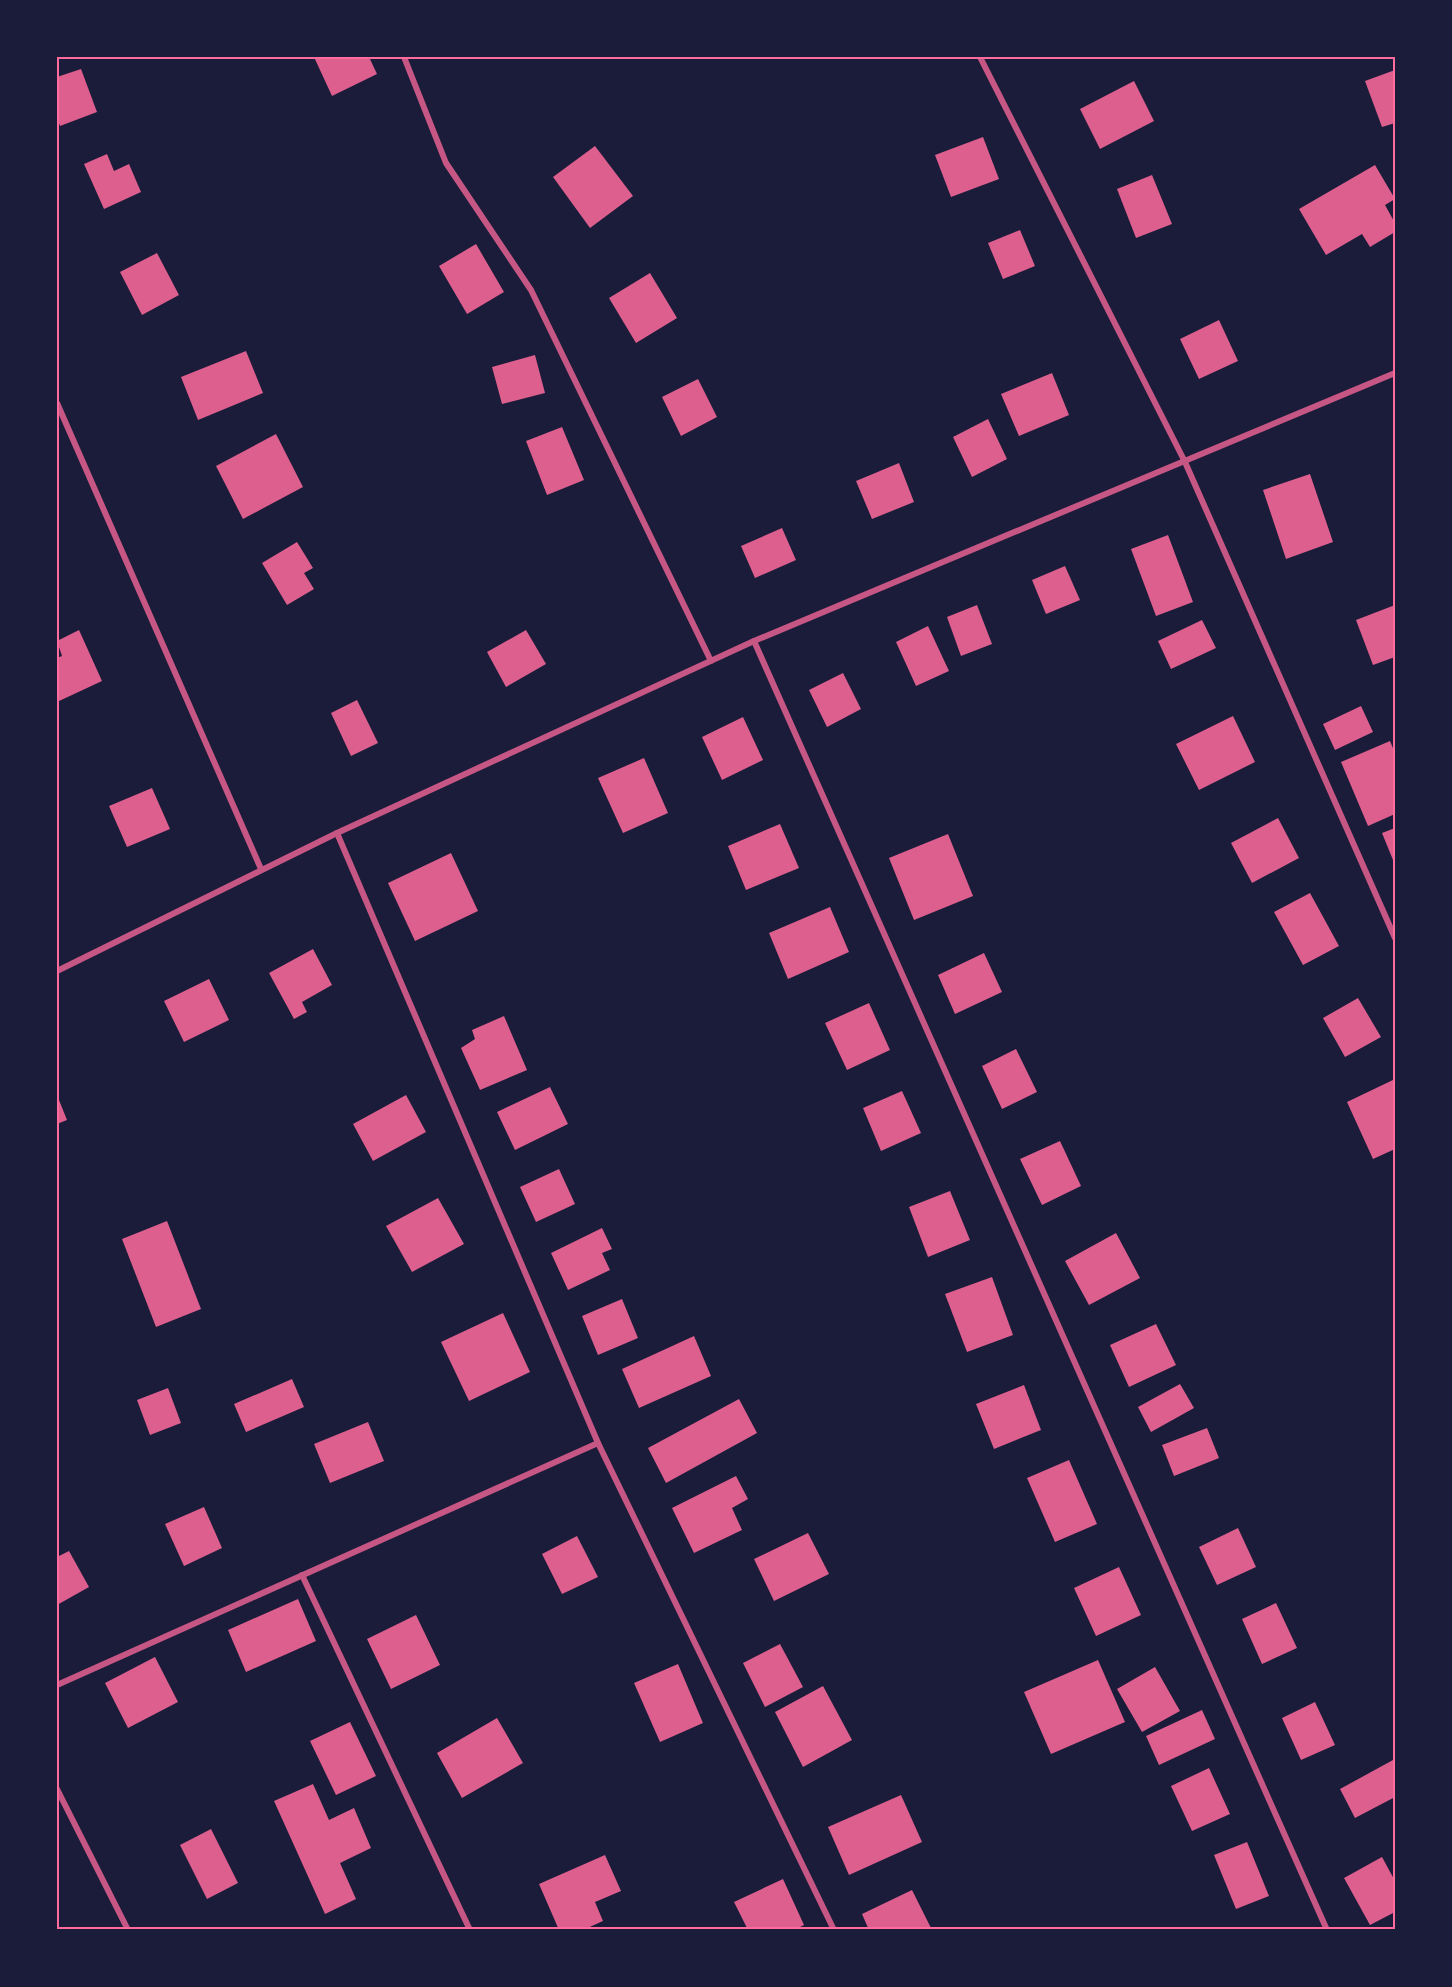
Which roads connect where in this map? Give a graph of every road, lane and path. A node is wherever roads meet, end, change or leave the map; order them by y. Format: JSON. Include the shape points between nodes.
{"nodes":[{"id":1,"x":404,"y":57,"type":"edge"},
{"id":2,"x":980,"y":57,"type":"edge"},
{"id":3,"x":1395,"y":373,"type":"edge"},
{"id":4,"x":57,"y":403,"type":"edge"},
{"id":5,"x":1185,"y":462,"type":"junction"},
{"id":6,"x":754,"y":641,"type":"junction"},
{"id":7,"x":711,"y":661,"type":"junction"},
{"id":8,"x":337,"y":833,"type":"junction"},
{"id":9,"x":261,"y":869,"type":"junction"},
{"id":10,"x":1395,"y":938,"type":"edge"},
{"id":11,"x":57,"y":971,"type":"edge"},
{"id":12,"x":598,"y":1443,"type":"junction"},
{"id":13,"x":302,"y":1575,"type":"junction"},
{"id":14,"x":57,"y":1685,"type":"edge"},
{"id":15,"x":57,"y":1789,"type":"edge"},
{"id":16,"x":128,"y":1930,"type":"edge"},
{"id":17,"x":471,"y":1930,"type":"edge"},
{"id":18,"x":834,"y":1930,"type":"edge"},
{"id":19,"x":1327,"y":1930,"type":"edge"}],
"edges":[{"from":1,"to":7,"type":"street","via":[[446,163],[531,290]]},
{"from":2,"to":5,"type":"street"},
{"from":3,"to":5,"type":"street"},
{"from":4,"to":9,"type":"street"},
{"from":5,"to":6,"type":"street"},
{"from":5,"to":10,"type":"street"},
{"from":6,"to":7,"type":"street"},
{"from":6,"to":19,"type":"street"},
{"from":7,"to":8,"type":"street"},
{"from":8,"to":9,"type":"street"},
{"from":8,"to":12,"type":"street"},
{"from":9,"to":11,"type":"street"},
{"from":12,"to":13,"type":"street"},
{"from":12,"to":18,"type":"street"},
{"from":13,"to":14,"type":"street"},
{"from":13,"to":17,"type":"street"},
{"from":15,"to":16,"type":"street"}]}
